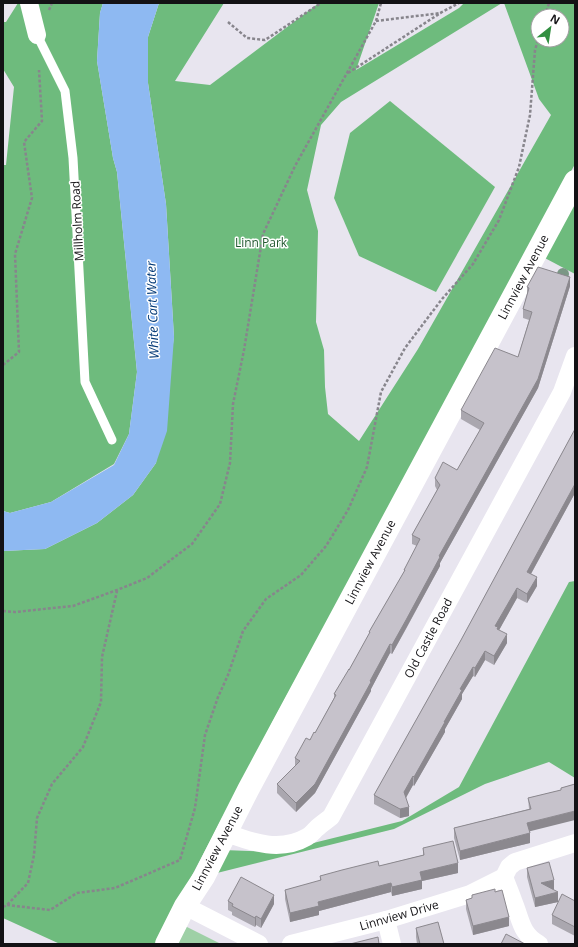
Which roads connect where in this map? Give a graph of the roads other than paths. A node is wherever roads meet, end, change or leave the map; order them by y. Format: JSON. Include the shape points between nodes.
{"nodes":[{"id":1,"x":29,"y":3,"type":"edge"},
{"id":2,"x":37,"y":35,"type":"joint"},
{"id":3,"x":575,"y":181,"type":"edge"},
{"id":4,"x":575,"y":356,"type":"edge"},
{"id":5,"x":112,"y":440,"type":"dead end"},
{"id":6,"x":227,"y":833,"type":"junction"},
{"id":7,"x":575,"y":844,"type":"edge"},
{"id":8,"x":504,"y":877,"type":"junction"},
{"id":9,"x":185,"y":906,"type":"junction"},
{"id":10,"x":386,"y":920,"type":"junction"},
{"id":11,"x":166,"y":944,"type":"edge"},
{"id":12,"x":259,"y":944,"type":"edge"},
{"id":13,"x":290,"y":944,"type":"edge"},
{"id":14,"x":392,"y":944,"type":"edge"},
{"id":15,"x":539,"y":944,"type":"edge"}],
"edges":[{"from":1,"to":2,"type":"street","name":"Millholm Road"},
{"from":2,"to":5,"type":"lane","name":"Millholm Road","via":[[65,92],[73,158],[85,382]]},
{"from":3,"to":6,"type":"street","name":"Linnview Avenue"},
{"from":4,"to":6,"type":"street","name":"Old Castle Road","via":[[562,392],[330,817],[309,837],[295,843],[272,845],[251,842]]},
{"from":6,"to":9,"type":"street","name":"Linnview Avenue","via":[[204,877]]},
{"from":7,"to":8,"type":"street","name":"Linnview Drive","via":[[515,862]]},
{"from":8,"to":10,"type":"street","name":"Linnview Drive","via":[[470,894]]},
{"from":8,"to":15,"type":"street","via":[[521,924],[527,935]]},
{"from":9,"to":11,"type":"street","name":"Linnview Avenue"},
{"from":9,"to":12,"type":"street"},
{"from":10,"to":13,"type":"street","name":"Linnview Drive"},
{"from":10,"to":14,"type":"street"}]}
